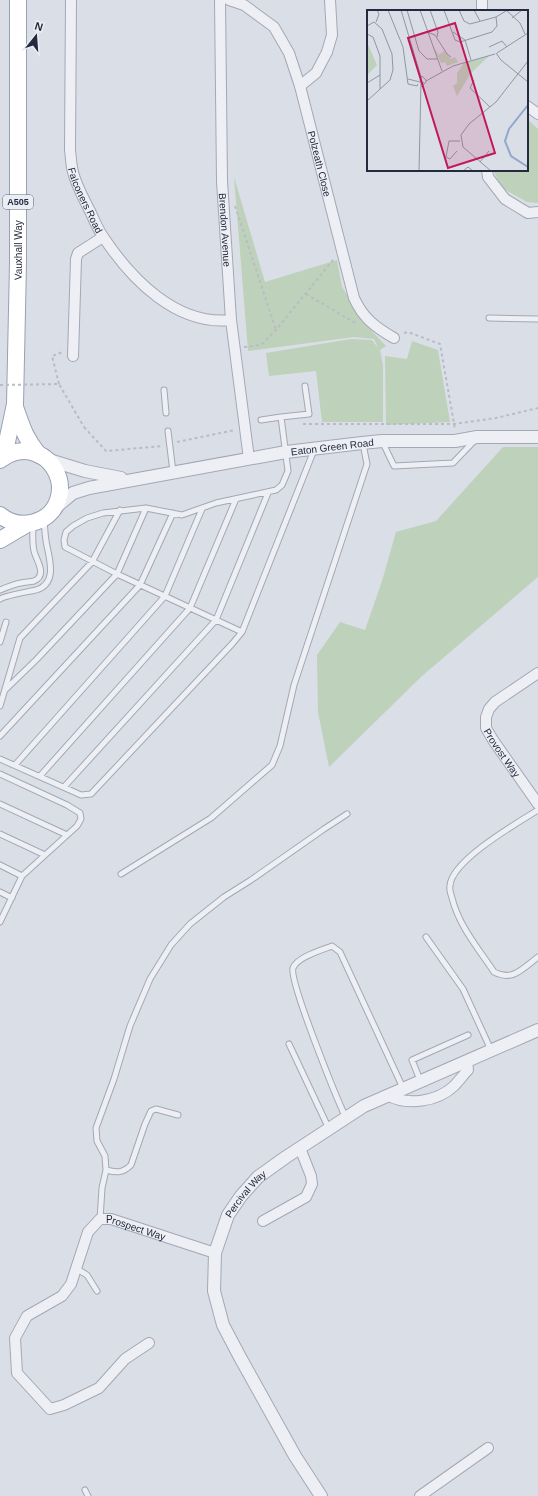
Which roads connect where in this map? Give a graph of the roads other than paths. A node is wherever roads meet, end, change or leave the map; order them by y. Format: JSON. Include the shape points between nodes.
{"nodes":[{"id":1,"x":18,"y":0,"type":"edge"},
{"id":2,"x":71,"y":0,"type":"edge"},
{"id":3,"x":220,"y":0,"type":"edge"},
{"id":4,"x":229,"y":0,"type":"edge"},
{"id":5,"x":330,"y":0,"type":"edge"},
{"id":6,"x":300,"y":86,"type":"junction"},
{"id":7,"x":528,"y":107,"type":"edge"},
{"id":8,"x":538,"y":114,"type":"edge"},
{"id":9,"x":487,"y":171,"type":"edge"},
{"id":10,"x":538,"y":212,"type":"edge"},
{"id":11,"x":103,"y":237,"type":"junction"},
{"id":12,"x":488,"y":318,"type":"dead end"},
{"id":13,"x":538,"y":319,"type":"edge"},
{"id":14,"x":232,"y":320,"type":"junction"},
{"id":15,"x":394,"y":338,"type":"road end"},
{"id":16,"x":73,"y":356,"type":"dead end"},
{"id":17,"x":305,"y":386,"type":"dead end"},
{"id":18,"x":164,"y":390,"type":"dead end"},
{"id":19,"x":15,"y":404,"type":"junction"},
{"id":20,"x":166,"y":413,"type":"dead end"},
{"id":21,"x":281,"y":417,"type":"junction"},
{"id":22,"x":261,"y":420,"type":"dead end"},
{"id":23,"x":168,"y":431,"type":"dead end"},
{"id":24,"x":538,"y":436,"type":"edge"},
{"id":25,"x":477,"y":437,"type":"junction"},
{"id":26,"x":382,"y":441,"type":"junction"},
{"id":27,"x":362,"y":442,"type":"junction"},
{"id":28,"x":314,"y":449,"type":"junction"},
{"id":29,"x":286,"y":452,"type":"junction"},
{"id":30,"x":43,"y":457,"type":"junction"},
{"id":31,"x":2,"y":458,"type":"edge"},
{"id":32,"x":249,"y":459,"type":"junction"},
{"id":33,"x":173,"y":472,"type":"junction"},
{"id":34,"x":128,"y":480,"type":"junction"},
{"id":35,"x":268,"y":493,"type":"junction"},
{"id":36,"x":236,"y":499,"type":"junction"},
{"id":37,"x":146,"y":508,"type":"junction"},
{"id":38,"x":202,"y":509,"type":"junction"},
{"id":39,"x":120,"y":510,"type":"junction"},
{"id":40,"x":173,"y":513,"type":"junction"},
{"id":41,"x":0,"y":515,"type":"edge"},
{"id":42,"x":40,"y":518,"type":"junction"},
{"id":43,"x":0,"y":540,"type":"edge"},
{"id":44,"x":92,"y":562,"type":"junction"},
{"id":45,"x":117,"y":574,"type":"junction"},
{"id":46,"x":140,"y":585,"type":"junction"},
{"id":47,"x":0,"y":590,"type":"edge"},
{"id":48,"x":165,"y":596,"type":"junction"},
{"id":49,"x":0,"y":599,"type":"edge"},
{"id":50,"x":190,"y":608,"type":"junction"},
{"id":51,"x":216,"y":620,"type":"junction"},
{"id":52,"x":6,"y":622,"type":"dead end"},
{"id":53,"x":242,"y":632,"type":"junction"},
{"id":54,"x":0,"y":642,"type":"edge"},
{"id":55,"x":538,"y":673,"type":"edge"},
{"id":56,"x":5,"y":690,"type":"junction"},
{"id":57,"x":0,"y":706,"type":"edge"},
{"id":58,"x":0,"y":736,"type":"edge"},
{"id":59,"x":0,"y":759,"type":"edge"},
{"id":60,"x":14,"y":765,"type":"junction"},
{"id":61,"x":0,"y":774,"type":"edge"},
{"id":62,"x":40,"y":776,"type":"junction"},
{"id":63,"x":64,"y":787,"type":"junction"},
{"id":64,"x":0,"y":804,"type":"edge"},
{"id":65,"x":538,"y":804,"type":"edge"},
{"id":66,"x":538,"y":810,"type":"edge"},
{"id":67,"x":347,"y":814,"type":"dead end"},
{"id":68,"x":0,"y":834,"type":"edge"},
{"id":69,"x":67,"y":835,"type":"junction"},
{"id":70,"x":45,"y":855,"type":"junction"},
{"id":71,"x":0,"y":865,"type":"edge"},
{"id":72,"x":121,"y":874,"type":"dead end"},
{"id":73,"x":22,"y":876,"type":"junction"},
{"id":74,"x":0,"y":892,"type":"edge"},
{"id":75,"x":12,"y":898,"type":"junction"},
{"id":76,"x":0,"y":922,"type":"edge"},
{"id":77,"x":426,"y":937,"type":"dead end"},
{"id":78,"x":538,"y":957,"type":"edge"},
{"id":79,"x":538,"y":1030,"type":"edge"},
{"id":80,"x":468,"y":1035,"type":"dead end"},
{"id":81,"x":289,"y":1044,"type":"dead end"},
{"id":82,"x":491,"y":1050,"type":"junction"},
{"id":83,"x":467,"y":1061,"type":"junction"},
{"id":84,"x":420,"y":1080,"type":"junction"},
{"id":85,"x":403,"y":1088,"type":"junction"},
{"id":86,"x":387,"y":1095,"type":"junction"},
{"id":87,"x":178,"y":1115,"type":"dead end"},
{"id":88,"x":346,"y":1118,"type":"junction"},
{"id":89,"x":329,"y":1129,"type":"junction"},
{"id":90,"x":300,"y":1148,"type":"junction"},
{"id":91,"x":106,"y":1170,"type":"junction"},
{"id":92,"x":100,"y":1219,"type":"junction"},
{"id":93,"x":263,"y":1221,"type":"dead end"},
{"id":94,"x":215,"y":1253,"type":"junction"},
{"id":95,"x":77,"y":1269,"type":"junction"},
{"id":96,"x":97,"y":1291,"type":"dead end"},
{"id":97,"x":149,"y":1343,"type":"dead end"},
{"id":98,"x":488,"y":1448,"type":"dead end"},
{"id":99,"x":86,"y":1490,"type":"dead end"},
{"id":100,"x":88,"y":1496,"type":"edge"},
{"id":101,"x":321,"y":1496,"type":"edge"},
{"id":102,"x":420,"y":1496,"type":"edge"}],
"edges":[{"from":1,"to":19,"type":"main road","name":"Vauxhall Way","number":"A505"},
{"from":2,"to":11,"type":"street","name":"Falconers Road","via":[[69,134],[73,172]]},
{"from":3,"to":14,"type":"street","name":"Brendon Avenue","via":[[222,181]]},
{"from":4,"to":6,"type":"street","name":"Polzeath Close","via":[[244,5],[274,27],[289,53]]},
{"from":5,"to":6,"type":"street","via":[[332,34],[327,52],[316,73]]},
{"from":6,"to":15,"type":"street","name":"Polzeath Close","via":[[354,298],[365,318]]},
{"from":7,"to":8,"type":"street"},
{"from":9,"to":10,"type":"street","via":[[488,177],[505,199],[528,212]]},
{"from":11,"to":14,"type":"street","name":"Falconers Road","via":[[137,281],[168,304],[202,318]]},
{"from":11,"to":16,"type":"street","via":[[78,253],[76,260]]},
{"from":12,"to":13,"type":"lane"},
{"from":14,"to":32,"type":"street","name":"Brendon Avenue"},
{"from":17,"to":21,"type":"lane","via":[[308,414]]},
{"from":18,"to":20,"type":"lane"},
{"from":19,"to":30,"type":"main road","name":"Vauxhall Way","number":"A505","via":[[23,431]]},
{"from":19,"to":31,"type":"main road","name":"Vauxhall Way","number":"A505"},
{"from":21,"to":22,"type":"lane"},
{"from":21,"to":29,"type":"lane"},
{"from":23,"to":33,"type":"lane"},
{"from":24,"to":25,"type":"street","name":"Eaton Green Road"},
{"from":25,"to":26,"type":"street","name":"Eaton Green Road","via":[[455,440]]},
{"from":25,"to":26,"type":"lane","via":[[453,463],[394,466]]},
{"from":26,"to":27,"type":"street","name":"Eaton Green Road"},
{"from":27,"to":28,"type":"street","name":"Eaton Green Road"},
{"from":27,"to":72,"type":"lane","via":[[367,464],[294,685],[280,746],[272,765],[211,818]]},
{"from":28,"to":29,"type":"street","name":"Eaton Green Road"},
{"from":28,"to":53,"type":"lane"},
{"from":29,"to":32,"type":"street","name":"Eaton Green Road"},
{"from":29,"to":35,"type":"lane","via":[[288,471],[282,486]]},
{"from":30,"to":31,"type":"main road","via":[[18,451]]},
{"from":30,"to":34,"type":"street","name":"Eaton Green Road","via":[[85,472]]},
{"from":30,"to":42,"type":"main road","name":"Vauxhall Way","via":[[53,465],[58,474],[60,487],[58,499]]},
{"from":32,"to":33,"type":"street","name":"Eaton Green Road"},
{"from":33,"to":34,"type":"street","name":"Eaton Green Road"},
{"from":34,"to":42,"type":"street","name":"Eaton Green Road","via":[[73,493]]},
{"from":35,"to":36,"type":"lane"},
{"from":35,"to":51,"type":"lane"},
{"from":36,"to":38,"type":"lane"},
{"from":36,"to":50,"type":"lane"},
{"from":37,"to":39,"type":"lane"},
{"from":37,"to":40,"type":"lane"},
{"from":37,"to":45,"type":"lane"},
{"from":38,"to":40,"type":"lane","via":[[182,515]]},
{"from":38,"to":48,"type":"lane"},
{"from":39,"to":44,"type":"lane"},
{"from":39,"to":44,"type":"lane","via":[[87,518],[66,532],[65,547]]},
{"from":40,"to":46,"type":"lane"},
{"from":41,"to":42,"type":"main road","via":[[17,524]]},
{"from":42,"to":43,"type":"main road"},
{"from":42,"to":47,"type":"lane","via":[[32,539],[41,569],[39,577],[34,581],[11,585]]},
{"from":42,"to":49,"type":"lane","via":[[50,557],[50,578],[39,589]]},
{"from":44,"to":45,"type":"lane"},
{"from":44,"to":56,"type":"lane","via":[[20,638]]},
{"from":45,"to":46,"type":"lane"},
{"from":45,"to":56,"type":"lane"},
{"from":46,"to":48,"type":"lane"},
{"from":46,"to":58,"type":"lane"},
{"from":48,"to":50,"type":"lane"},
{"from":48,"to":60,"type":"lane"},
{"from":50,"to":51,"type":"lane"},
{"from":50,"to":62,"type":"lane"},
{"from":51,"to":53,"type":"lane"},
{"from":51,"to":63,"type":"lane"},
{"from":52,"to":54,"type":"lane"},
{"from":53,"to":63,"type":"lane","via":[[91,794],[81,795]]},
{"from":55,"to":65,"type":"street","name":"Provost Way","via":[[495,702],[486,717],[486,728]]},
{"from":56,"to":57,"type":"lane"},
{"from":59,"to":60,"type":"lane"},
{"from":60,"to":62,"type":"lane"},
{"from":61,"to":69,"type":"lane","via":[[80,813],[82,819]]},
{"from":62,"to":63,"type":"lane"},
{"from":64,"to":69,"type":"lane"},
{"from":66,"to":78,"type":"lane","via":[[475,852],[453,874],[449,888],[460,922],[494,972],[508,976],[514,974]]},
{"from":67,"to":91,"type":"lane","via":[[224,897],[190,924],[172,945],[150,978],[133,1019],[96,1128],[97,1141],[105,1156]]},
{"from":68,"to":70,"type":"lane"},
{"from":69,"to":70,"type":"lane"},
{"from":70,"to":73,"type":"lane"},
{"from":71,"to":73,"type":"lane"},
{"from":73,"to":75,"type":"lane"},
{"from":74,"to":75,"type":"lane"},
{"from":75,"to":76,"type":"lane"},
{"from":77,"to":82,"type":"lane","via":[[463,989]]},
{"from":79,"to":82,"type":"street","name":"Percival Way"},
{"from":80,"to":84,"type":"lane","via":[[412,1060]]},
{"from":81,"to":89,"type":"lane"},
{"from":82,"to":83,"type":"street","name":"Percival Way"},
{"from":83,"to":84,"type":"street","name":"Percival Way"},
{"from":83,"to":86,"type":"street","via":[[468,1070],[453,1087],[436,1097],[412,1101],[395,1099]]},
{"from":84,"to":85,"type":"street","name":"Percival Way"},
{"from":85,"to":86,"type":"street","name":"Percival Way"},
{"from":85,"to":88,"type":"lane","via":[[340,952],[332,946],[311,953],[295,964],[294,978]]},
{"from":86,"to":88,"type":"street","name":"Percival Way"},
{"from":87,"to":91,"type":"lane","via":[[156,1109],[151,1111],[131,1165],[121,1172]]},
{"from":88,"to":89,"type":"street","name":"Percival Way"},
{"from":89,"to":90,"type":"street","name":"Percival Way"},
{"from":90,"to":93,"type":"street","via":[[312,1184],[306,1197]]},
{"from":90,"to":94,"type":"street","name":"Percival Way","via":[[258,1177],[241,1196],[228,1215]]},
{"from":91,"to":92,"type":"lane"},
{"from":92,"to":94,"type":"street","name":"Prospect Way","via":[[111,1219]]},
{"from":92,"to":95,"type":"street","name":"Prospect Way","via":[[88,1232]]},
{"from":94,"to":101,"type":"street","name":"Percival Way","via":[[214,1291],[223,1325],[294,1456]]},
{"from":95,"to":96,"type":"lane","via":[[87,1275]]},
{"from":95,"to":97,"type":"street","name":"Prospect Way","via":[[71,1284],[62,1296],[27,1316],[15,1338],[17,1372],[34,1393],[50,1408],[64,1405],[100,1388],[125,1359]]},
{"from":98,"to":102,"type":"street"},
{"from":99,"to":100,"type":"lane"}]}
